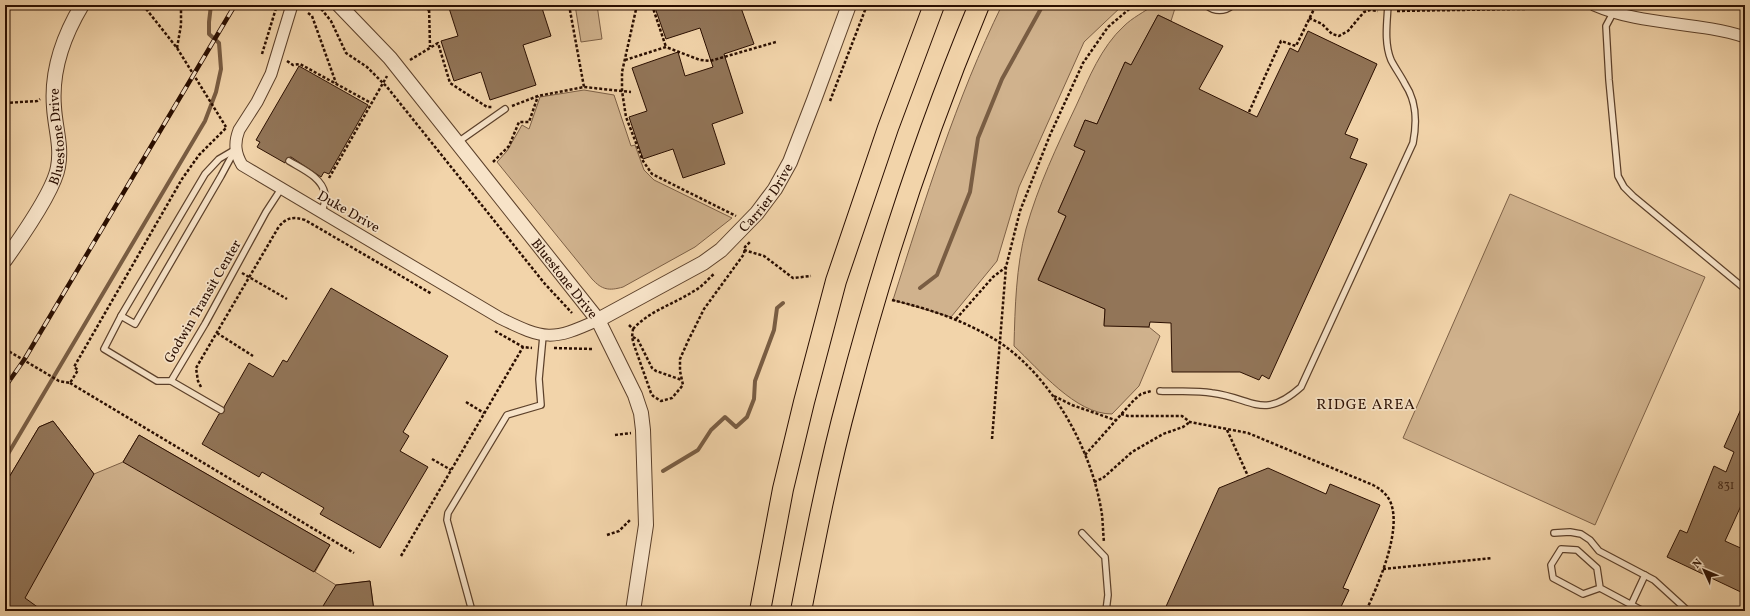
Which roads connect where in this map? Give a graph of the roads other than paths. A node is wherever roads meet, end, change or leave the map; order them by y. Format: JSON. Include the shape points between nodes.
{"nodes":[{"id":1,"x":82,"y":5,"type":"edge"},
{"id":2,"x":292,"y":5,"type":"edge"},
{"id":3,"x":339,"y":5,"type":"edge"},
{"id":4,"x":849,"y":5,"type":"edge"},
{"id":5,"x":934,"y":5,"type":"edge"},
{"id":6,"x":979,"y":5,"type":"edge"},
{"id":7,"x":1206,"y":5,"type":"edge"},
{"id":8,"x":1233,"y":5,"type":"edge"},
{"id":9,"x":1388,"y":5,"type":"edge"},
{"id":10,"x":1594,"y":5,"type":"edge"},
{"id":11,"x":1613,"y":13,"type":"junction"},
{"id":12,"x":1745,"y":37,"type":"edge"},
{"id":13,"x":505,"y":109,"type":"dead end"},
{"id":14,"x":458,"y":142,"type":"junction"},
{"id":15,"x":236,"y":149,"type":"junction"},
{"id":16,"x":289,"y":161,"type":"dead end"},
{"id":17,"x":281,"y":189,"type":"junction"},
{"id":18,"x":322,"y":213,"type":"junction"},
{"id":19,"x":5,"y":260,"type":"edge"},
{"id":20,"x":1745,"y":290,"type":"edge"},
{"id":21,"x":121,"y":316,"type":"junction"},
{"id":22,"x":598,"y":320,"type":"junction"},
{"id":23,"x":543,"y":336,"type":"junction"},
{"id":24,"x":171,"y":381,"type":"junction"},
{"id":25,"x":1160,"y":391,"type":"road end"},
{"id":26,"x":221,"y":410,"type":"dead end"},
{"id":27,"x":1082,"y":533,"type":"dead end"},
{"id":28,"x":1554,"y":533,"type":"dead end"},
{"id":29,"x":1645,"y":575,"type":"junction"},
{"id":30,"x":1600,"y":588,"type":"junction"},
{"id":31,"x":1631,"y":605,"type":"junction"},
{"id":32,"x":472,"y":611,"type":"edge"},
{"id":33,"x":633,"y":611,"type":"edge"},
{"id":34,"x":760,"y":611,"type":"edge"},
{"id":35,"x":801,"y":611,"type":"edge"},
{"id":36,"x":1106,"y":611,"type":"edge"},
{"id":37,"x":1643,"y":611,"type":"edge"},
{"id":38,"x":1688,"y":611,"type":"edge"}],
"edges":[{"from":1,"to":19,"type":"street","name":"Bluestone Drive","via":[[71,22],[57,68],[54,106],[60,149],[58,169],[50,191]]},
{"from":2,"to":15,"type":"street","via":[[271,74],[239,130]]},
{"from":3,"to":14,"type":"street","name":"Bluestone Drive","via":[[390,58]]},
{"from":4,"to":22,"type":"street","name":"Carrier Drive","via":[[790,162],[761,209],[740,233],[703,263]]},
{"from":5,"to":34,"type":"highway","via":[[888,128],[836,281],[783,489]]},
{"from":6,"to":35,"type":"highway","via":[[922,153],[875,300],[847,398]]},
{"from":7,"to":8,"type":"lane","via":[[1219,11]]},
{"from":9,"to":25,"type":"lane","via":[[1387,43],[1391,60],[1412,98],[1416,125],[1413,143],[1301,387],[1289,398],[1277,404],[1261,406],[1216,393]]},
{"from":10,"to":11,"type":"street"},
{"from":11,"to":12,"type":"street","via":[[1725,31]]},
{"from":11,"to":20,"type":"lane","via":[[1606,26],[1608,80],[1618,176],[1633,196]]},
{"from":13,"to":14,"type":"lane"},
{"from":14,"to":22,"type":"street","name":"Bluestone Drive"},
{"from":15,"to":17,"type":"street","name":"Duke Drive","via":[[242,165]]},
{"from":15,"to":21,"type":"lane","via":[[219,159],[205,174]]},
{"from":15,"to":21,"type":"lane","via":[[135,324]]},
{"from":16,"to":18,"type":"lane","via":[[314,176],[319,182],[325,195]]},
{"from":17,"to":18,"type":"street","name":"Duke Drive"},
{"from":17,"to":24,"type":"lane","name":"Godwin Transit Center"},
{"from":18,"to":23,"type":"street","name":"Duke Drive","via":[[500,318]]},
{"from":21,"to":24,"type":"lane","name":"Godwin Transit Center","via":[[104,349],[157,381]]},
{"from":22,"to":23,"type":"street","name":"Duke Drive","via":[[567,334]]},
{"from":22,"to":33,"type":"street","name":"Bluestone Drive","via":[[641,413],[646,525]]},
{"from":23,"to":32,"type":"lane","via":[[539,379],[541,405],[507,415],[448,513],[447,520]]},
{"from":24,"to":26,"type":"lane"},
{"from":27,"to":36,"type":"lane","via":[[1105,557],[1108,589]]},
{"from":28,"to":29,"type":"lane","via":[[1581,534],[1599,551]]},
{"from":29,"to":31,"type":"lane"},
{"from":29,"to":38,"type":"lane"},
{"from":30,"to":30,"type":"lane","via":[[1597,568],[1577,550],[1561,549],[1551,565],[1553,578],[1583,594]]},
{"from":30,"to":31,"type":"lane"},
{"from":31,"to":37,"type":"lane"}]}
